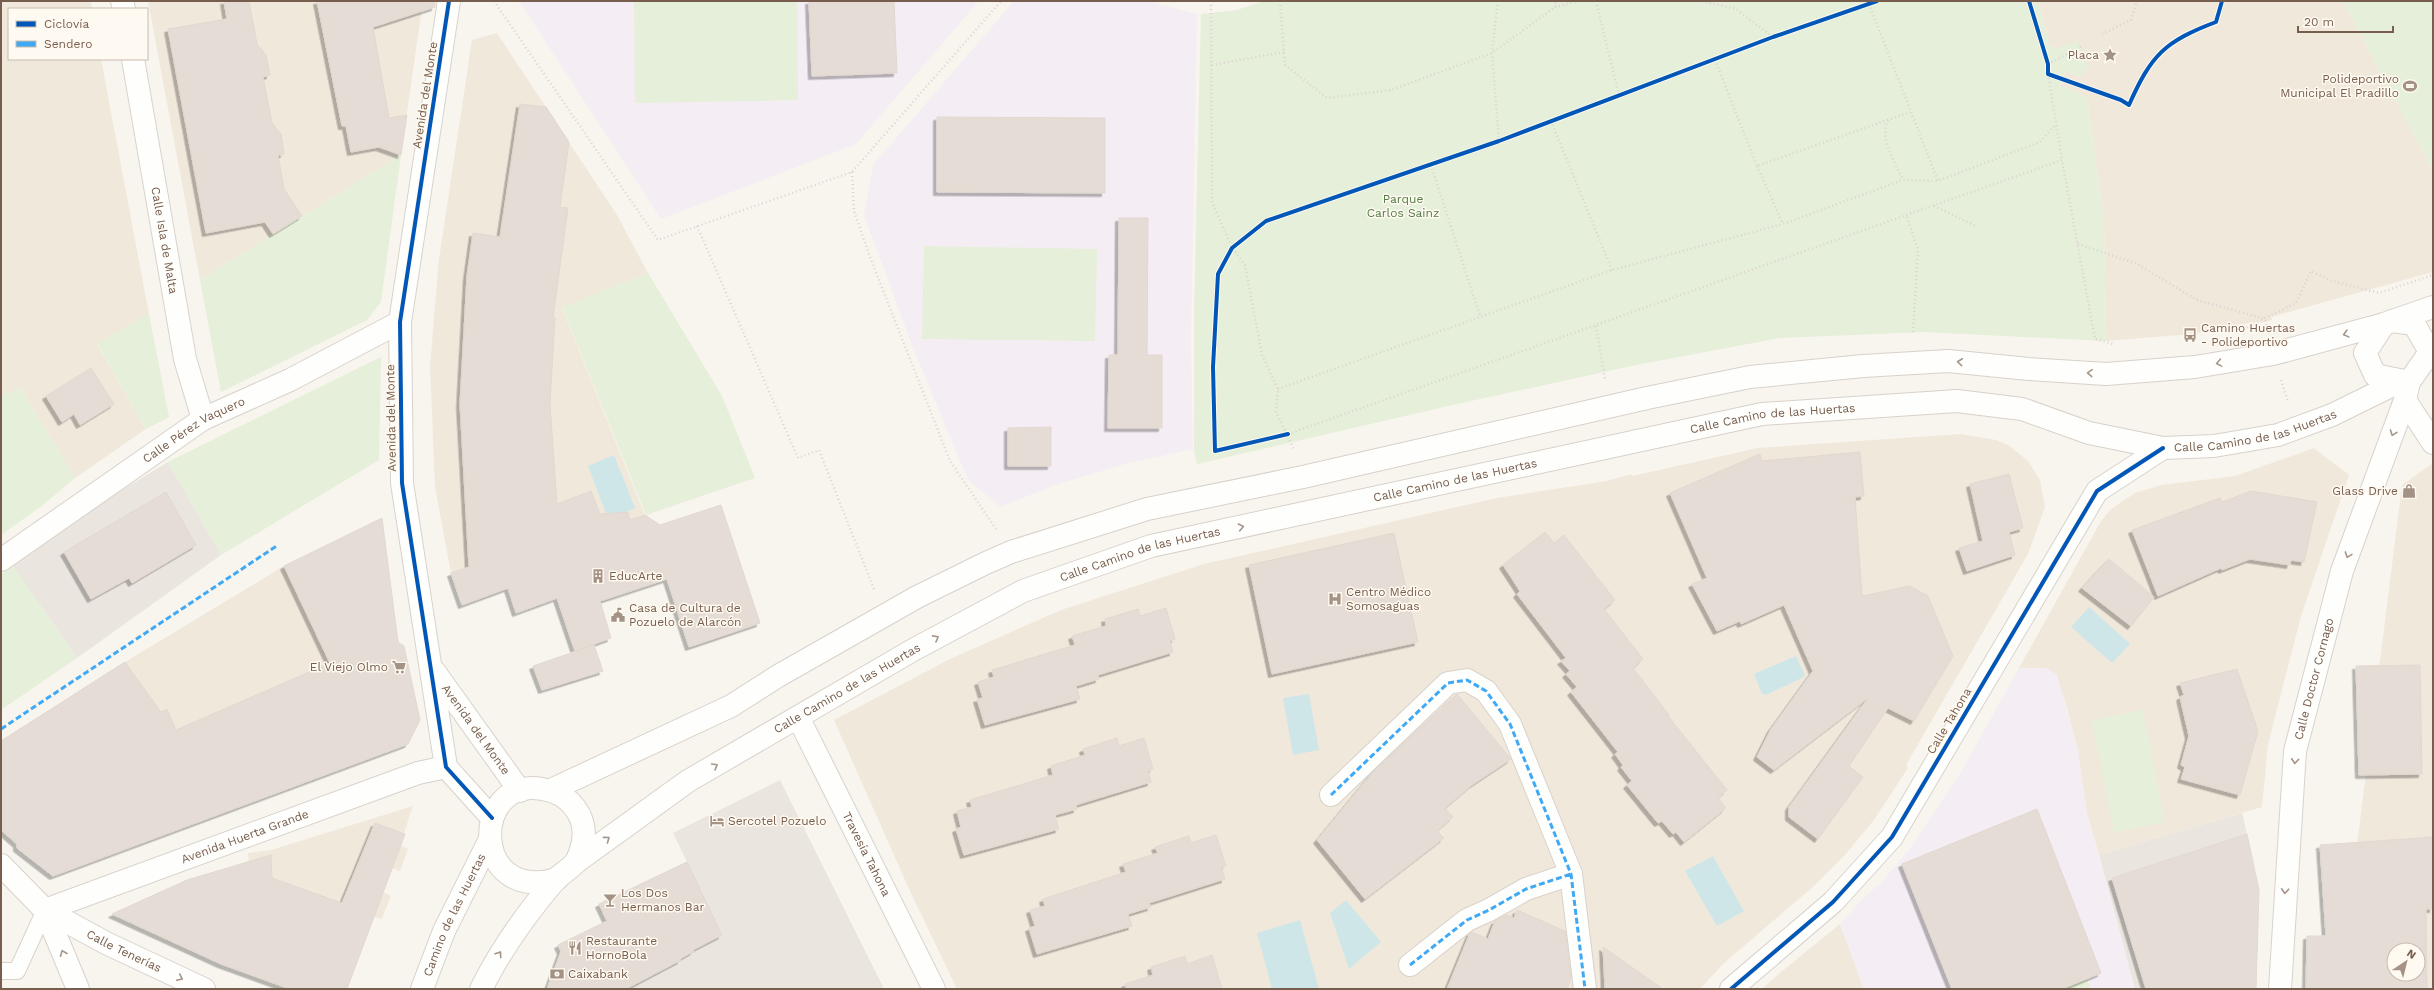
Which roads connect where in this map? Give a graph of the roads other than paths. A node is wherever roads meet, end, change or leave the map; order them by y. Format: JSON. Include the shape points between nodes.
{"nodes":[{"id":1,"x":449,"y":1,"type":"edge"},
{"id":2,"x":133,"y":60,"type":"edge"},
{"id":3,"x":2433,"y":307,"type":"edge"},
{"id":4,"x":400,"y":322,"type":"junction"},
{"id":5,"x":2388,"y":323,"type":"junction"},
{"id":6,"x":2412,"y":380,"type":"edge"},
{"id":7,"x":203,"y":419,"type":"junction"},
{"id":8,"x":2433,"y":443,"type":"edge"},
{"id":9,"x":2163,"y":448,"type":"junction"},
{"id":10,"x":1,"y":560,"type":"edge"},
{"id":11,"x":432,"y":668,"type":"junction"},
{"id":12,"x":798,"y":718,"type":"junction"},
{"id":13,"x":446,"y":767,"type":"junction"},
{"id":14,"x":551,"y":790,"type":"junction"},
{"id":15,"x":520,"y":791,"type":"junction"},
{"id":16,"x":1331,"y":795,"type":"dead end"},
{"id":17,"x":492,"y":818,"type":"junction"},
{"id":18,"x":489,"y":841,"type":"junction"},
{"id":19,"x":576,"y":862,"type":"junction"},
{"id":20,"x":1,"y":865,"type":"edge"},
{"id":21,"x":1571,"y":874,"type":"junction"},
{"id":22,"x":557,"y":879,"type":"junction"},
{"id":23,"x":45,"y":910,"type":"junction"},
{"id":24,"x":1410,"y":965,"type":"dead end"},
{"id":25,"x":1,"y":971,"type":"edge"},
{"id":26,"x":78,"y":989,"type":"edge"},
{"id":27,"x":204,"y":989,"type":"edge"},
{"id":28,"x":422,"y":989,"type":"edge"},
{"id":29,"x":481,"y":989,"type":"edge"},
{"id":30,"x":934,"y":989,"type":"edge"},
{"id":31,"x":1585,"y":989,"type":"edge"},
{"id":32,"x":1731,"y":989,"type":"edge"},
{"id":33,"x":2280,"y":989,"type":"edge"}],
"edges":[{"from":1,"to":4,"type":"street","name":"Avenida del Monte"},
{"from":2,"to":7,"type":"street","name":"Calle Isla de Malta","via":[[185,359]]},
{"from":3,"to":5,"type":"street"},
{"from":4,"to":7,"type":"street","name":"Calle Pérez Vaquero","via":[[290,380]]},
{"from":4,"to":11,"type":"street","name":"Avenida del Monte","via":[[402,483]]},
{"from":5,"to":6,"type":"street","via":[[2414,324],[2430,352]]},
{"from":5,"to":6,"type":"street","via":[[2365,353],[2375,375]]},
{"from":5,"to":14,"type":"street","one_way":true,"via":[[2274,354],[2195,367],[2106,374],[2029,370],[1948,361],[1750,377],[1610,406],[1303,477],[1147,509],[1011,552],[917,597],[778,676],[731,706]]},
{"from":6,"to":8,"type":"street"},
{"from":6,"to":9,"type":"street","name":"Calle Camino de las Huertas","via":[[2278,435],[2214,446]]},
{"from":6,"to":33,"type":"street","name":"Calle Doctor Cornago","one_way":true,"via":[[2342,571],[2295,750]]},
{"from":7,"to":10,"type":"street","name":"Calle Pérez Vaquero"},
{"from":12,"to":9,"type":"street","name":"Calle Camino de las Huertas","one_way":true,"via":[[913,650],[1022,591],[1151,546],[1762,414],[1957,401],[2022,409],[2088,433]]},
{"from":9,"to":32,"type":"street","name":"Calle Tahona","via":[[2097,491],[1892,837],[1833,902]]},
{"from":11,"to":13,"type":"street","name":"Avenida del Monte"},
{"from":11,"to":15,"type":"street","name":"Avenida del Monte"},
{"from":19,"to":12,"type":"street","name":"Calle Camino de las Huertas","one_way":true,"via":[[688,781]]},
{"from":12,"to":30,"type":"street","name":"Travesía Tahona"},
{"from":13,"to":17,"type":"street"},
{"from":13,"to":23,"type":"street","name":"Avenida Huerta Grande","via":[[418,773]]},
{"from":14,"to":15,"type":"street","via":[[536,788]]},
{"from":14,"to":19,"type":"street","via":[[575,807],[582,820],[582,849]]},
{"from":15,"to":17,"type":"street","via":[[498,806]]},
{"from":16,"to":21,"type":"street","via":[[1448,683],[1467,680],[1486,691],[1510,724]]},
{"from":17,"to":18,"type":"street"},
{"from":18,"to":22,"type":"street","via":[[493,856],[501,868],[514,877],[528,883],[543,883]]},
{"from":18,"to":28,"type":"street","name":"Camino de las Huertas","via":[[444,931]]},
{"from":19,"to":22,"type":"street","via":[[568,872]]},
{"from":20,"to":23,"type":"street"},
{"from":21,"to":24,"type":"street","via":[[1526,888],[1467,920]]},
{"from":21,"to":31,"type":"street"},
{"from":29,"to":22,"type":"street","one_way":true,"via":[[495,961],[518,927]]},
{"from":23,"to":25,"type":"lane","via":[[17,972]]},
{"from":26,"to":23,"type":"street","one_way":true},
{"from":23,"to":27,"type":"street","name":"Calle Tenerías","one_way":true,"via":[[108,944]]}]}
